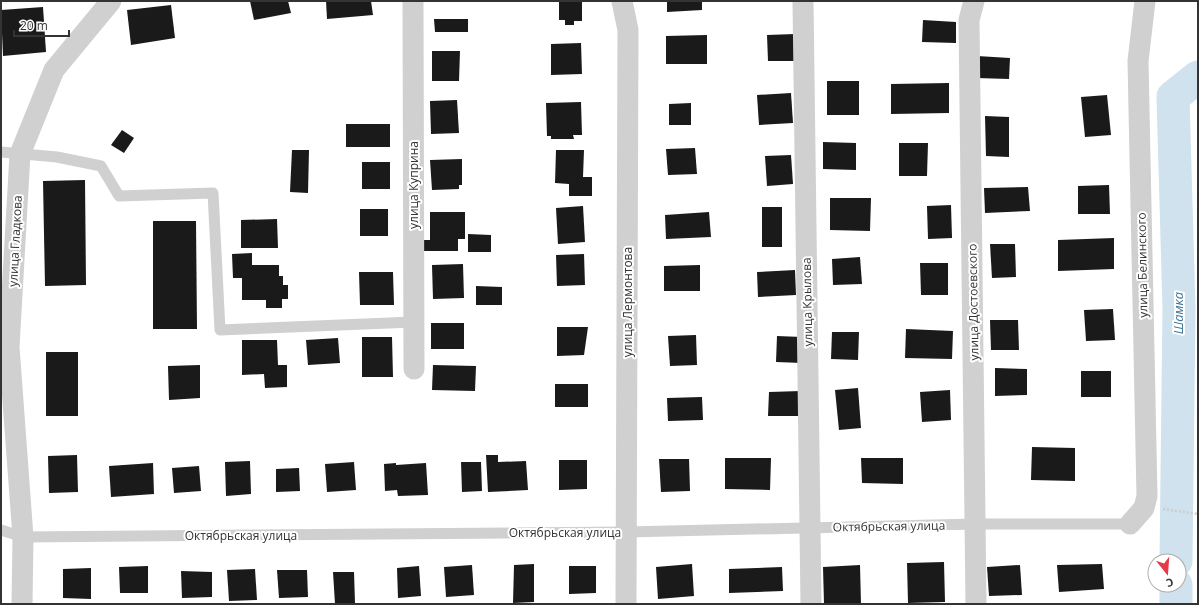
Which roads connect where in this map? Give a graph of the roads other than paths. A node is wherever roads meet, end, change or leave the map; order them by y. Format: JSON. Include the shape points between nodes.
{"nodes":[{"id":1,"x":112,"y":1,"type":"edge"},
{"id":2,"x":413,"y":1,"type":"edge"},
{"id":3,"x":622,"y":1,"type":"edge"},
{"id":4,"x":803,"y":1,"type":"edge"},
{"id":5,"x":974,"y":1,"type":"edge"},
{"id":6,"x":1145,"y":1,"type":"edge"},
{"id":7,"x":10,"y":153,"type":"edge"},
{"id":8,"x":414,"y":322,"type":"junction"},
{"id":9,"x":414,"y":369,"type":"dead end"},
{"id":10,"x":976,"y":524,"type":"junction"},
{"id":11,"x":1130,"y":524,"type":"joint"},
{"id":12,"x":811,"y":528,"type":"junction"},
{"id":13,"x":1,"y":530,"type":"edge"},
{"id":14,"x":626,"y":532,"type":"junction"},
{"id":15,"x":23,"y":537,"type":"junction"},
{"id":16,"x":22,"y":604,"type":"edge"},
{"id":17,"x":626,"y":604,"type":"edge"},
{"id":18,"x":811,"y":604,"type":"edge"},
{"id":19,"x":976,"y":604,"type":"edge"}],
"edges":[{"from":1,"to":7,"type":"street","name":"улица Гладкова","via":[[54,70]]},
{"from":2,"to":8,"type":"street","name":"улица Куприна"},
{"from":3,"to":14,"type":"street","name":"улица Лермонтова","via":[[628,30]]},
{"from":4,"to":12,"type":"street","name":"улица Крылова"},
{"from":5,"to":10,"type":"street","name":"улица Достоевского","via":[[969,20]]},
{"from":6,"to":11,"type":"street","name":"улица Белинского","via":[[1138,61],[1148,508]]},
{"from":7,"to":8,"type":"lane","via":[[57,157],[101,166],[119,196],[212,193],[220,330]]},
{"from":7,"to":15,"type":"street","name":"улица Гладкова","via":[[9,347]]},
{"from":8,"to":9,"type":"street","name":"улица Куприна"},
{"from":10,"to":11,"type":"lane","name":"Октябрьская улица"},
{"from":10,"to":12,"type":"lane","name":"Октябрьская улица"},
{"from":10,"to":19,"type":"street","name":"улица Достоевского"},
{"from":12,"to":14,"type":"lane","name":"Октябрьская улица"},
{"from":12,"to":18,"type":"street","name":"улица Крылова"},
{"from":13,"to":15,"type":"lane","name":"Октябрьская улица"},
{"from":14,"to":15,"type":"lane","name":"Октябрьская улица"},
{"from":14,"to":17,"type":"street","name":"улица Лермонтова"},
{"from":15,"to":16,"type":"street","name":"улица Гладкова"}]}
